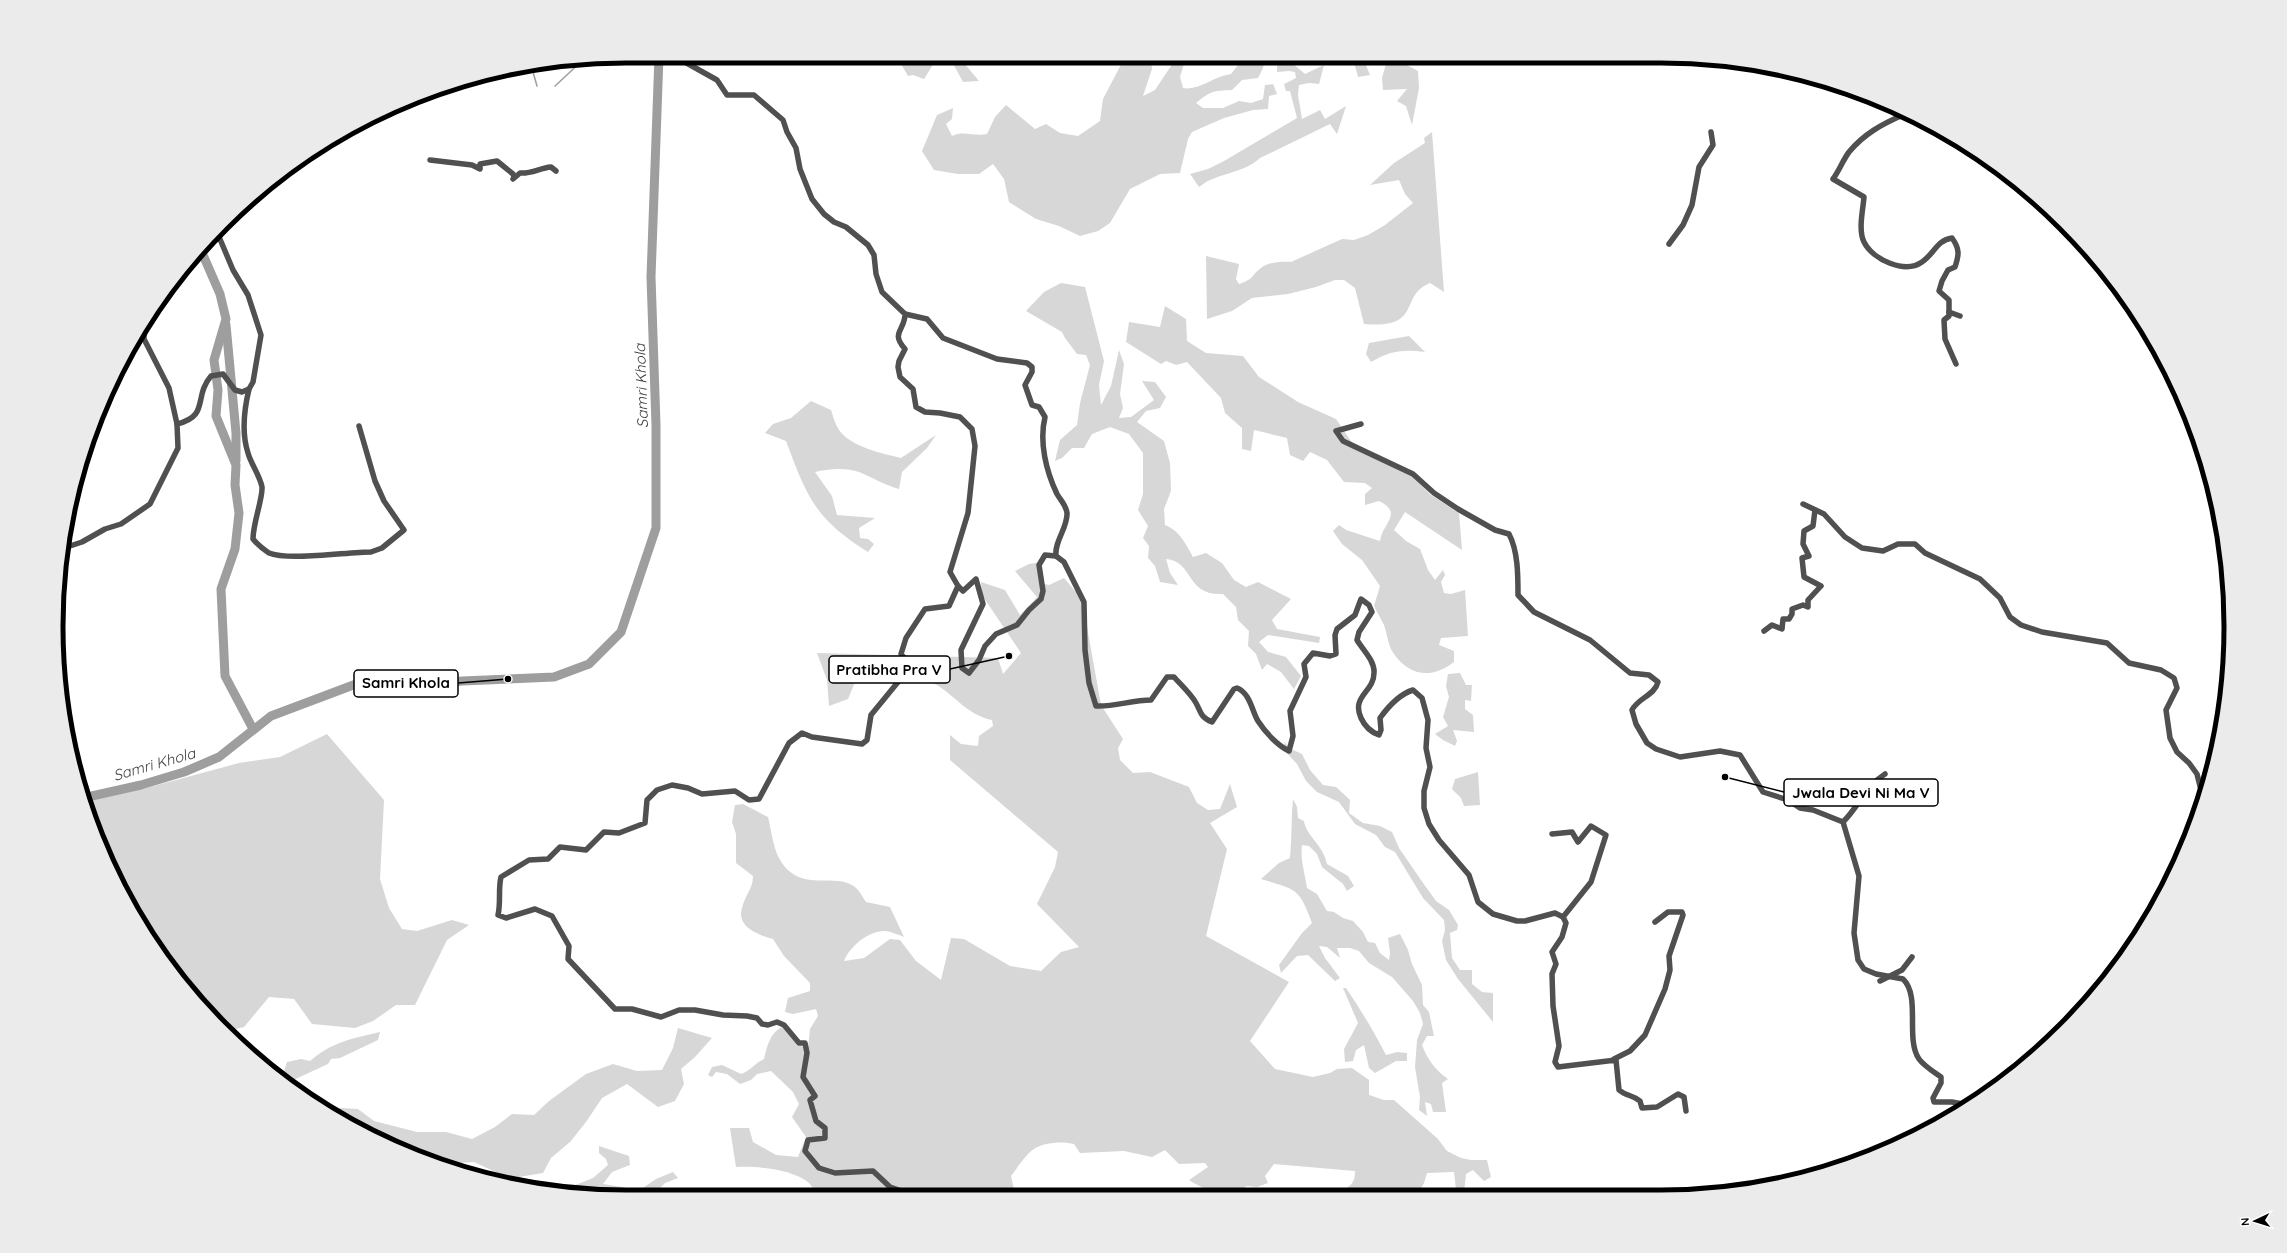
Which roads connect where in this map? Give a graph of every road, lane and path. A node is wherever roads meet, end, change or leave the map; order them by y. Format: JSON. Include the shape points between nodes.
{"nodes":[{"id":1,"x":689,"y":63,"type":"edge"},
{"id":2,"x":1900,"y":116,"type":"edge"},
{"id":3,"x":1711,"y":132,"type":"dead end"},
{"id":4,"x":430,"y":160,"type":"dead end"},
{"id":5,"x":556,"y":171,"type":"dead end"},
{"id":6,"x":220,"y":237,"type":"edge"},
{"id":7,"x":1669,"y":244,"type":"dead end"},
{"id":8,"x":1950,"y":312,"type":"junction"},
{"id":9,"x":905,"y":314,"type":"junction"},
{"id":10,"x":1960,"y":316,"type":"dead end"},
{"id":11,"x":144,"y":335,"type":"edge"},
{"id":12,"x":1956,"y":364,"type":"dead end"},
{"id":13,"x":249,"y":389,"type":"junction"},
{"id":14,"x":178,"y":424,"type":"junction"},
{"id":15,"x":1361,"y":424,"type":"dead end"},
{"id":16,"x":359,"y":426,"type":"dead end"},
{"id":17,"x":1803,"y":504,"type":"dead end"},
{"id":18,"x":1815,"y":510,"type":"junction"},
{"id":19,"x":69,"y":546,"type":"edge"},
{"id":20,"x":1056,"y":556,"type":"junction"},
{"id":21,"x":958,"y":586,"type":"junction"},
{"id":22,"x":1764,"y":631,"type":"dead end"},
{"id":23,"x":1885,"y":774,"type":"dead end"},
{"id":24,"x":2201,"y":786,"type":"edge"},
{"id":25,"x":1843,"y":822,"type":"junction"},
{"id":26,"x":1552,"y":834,"type":"dead end"},
{"id":27,"x":1564,"y":917,"type":"junction"},
{"id":28,"x":1655,"y":922,"type":"dead end"},
{"id":29,"x":1912,"y":956,"type":"dead end"},
{"id":30,"x":1890,"y":976,"type":"junction"},
{"id":31,"x":1880,"y":981,"type":"dead end"},
{"id":32,"x":1614,"y":1059,"type":"junction"},
{"id":33,"x":1960,"y":1104,"type":"edge"},
{"id":34,"x":1686,"y":1111,"type":"dead end"},
{"id":35,"x":899,"y":1190,"type":"edge"}],
"edges":[{"from":1,"to":9,"type":"street","via":[[717,80],[727,94],[754,95],[783,120],[796,148],[800,169],[812,199],[824,214],[834,222],[846,226],[868,245],[874,255],[876,274],[882,292]]},
{"from":2,"to":8,"type":"street","via":[[1874,128],[1860,140],[1848,153],[1833,180],[1864,197],[1864,242],[1874,256],[1901,266],[1921,263],[1944,240],[1952,238],[1958,247],[1959,256],[1955,268],[1948,270],[1945,275],[1939,291],[1949,300]]},
{"from":3,"to":7,"type":"street","via":[[1713,145],[1700,167],[1692,205],[1683,225]]},
{"from":4,"to":5,"type":"street","via":[[472,165],[480,169],[480,164],[497,161],[513,174],[513,178],[542,168],[551,167]]},
{"from":6,"to":13,"type":"street","via":[[248,295],[261,335],[253,382]]},
{"from":8,"to":10,"type":"street"},
{"from":8,"to":12,"type":"street","via":[[1944,320],[1945,339]]},
{"from":9,"to":20,"type":"street","via":[[928,319],[943,338],[997,359],[1027,363],[1032,367],[1026,385],[1032,405],[1039,407],[1045,417],[1042,430],[1049,474],[1066,506],[1067,515],[1062,537],[1055,549]]},
{"from":9,"to":21,"type":"street","via":[[905,321],[898,333],[898,339],[905,349],[899,361],[900,377],[913,388],[916,407],[925,412],[960,418],[972,429],[975,446],[968,513],[950,572]]},
{"from":11,"to":14,"type":"street","via":[[169,388]]},
{"from":13,"to":14,"type":"street","via":[[242,392],[235,390],[223,374],[211,376],[200,395],[198,413],[191,420]]},
{"from":13,"to":16,"type":"street","via":[[245,406],[244,432],[247,452],[262,488],[253,526],[253,539],[270,553],[291,557],[371,552],[382,548],[404,530],[384,501],[375,481]]},
{"from":14,"to":19,"type":"street","via":[[178,448],[150,504],[121,524]]},
{"from":15,"to":25,"type":"street","via":[[1336,432],[1343,441],[1413,474],[1434,493],[1458,509],[1496,530],[1509,534],[1518,569],[1518,594],[1534,612],[1590,640],[1630,673],[1649,674],[1658,682],[1657,688],[1632,710],[1636,724],[1647,743],[1656,749],[1680,757],[1720,751],[1740,755],[1763,792]]},
{"from":17,"to":18,"type":"street"},
{"from":18,"to":22,"type":"street","via":[[1813,526],[1804,531],[1803,544],[1809,556],[1802,558],[1804,577],[1821,586],[1808,600],[1808,607],[1803,605],[1792,609],[1789,619],[1782,619],[1782,629],[1772,624]]},
{"from":18,"to":24,"type":"street","via":[[1824,514],[1845,537],[1862,548],[1883,551],[1898,544],[1915,544],[1924,553],[1980,579],[2000,598],[2010,617],[2021,625],[2042,632],[2107,644],[2129,663],[2161,670],[2174,678],[2177,688],[2166,710],[2170,738],[2177,752],[2197,774]]},
{"from":20,"to":21,"type":"street","via":[[1045,555],[1039,564],[1043,591],[1041,599],[1017,625],[996,634],[986,646],[980,660],[969,672],[962,668],[961,650],[983,604],[976,579],[963,591]]},
{"from":20,"to":27,"type":"street","via":[[1064,562],[1084,602],[1085,650],[1089,683],[1096,706],[1151,700],[1167,676],[1174,677],[1196,703],[1204,719],[1212,722],[1237,688],[1244,692],[1256,712],[1257,720],[1280,746],[1289,751],[1293,736],[1290,711],[1306,677],[1304,664],[1314,653],[1330,656],[1336,654],[1337,629],[1355,615],[1361,599],[1369,605],[1372,612],[1359,632],[1357,640],[1371,660],[1375,672],[1373,680],[1359,701],[1358,710],[1364,724],[1372,733],[1379,735],[1380,718],[1385,712],[1407,692],[1418,692],[1428,720],[1426,748],[1430,767],[1424,791],[1424,808],[1429,824],[1469,875],[1478,902],[1493,914],[1517,921],[1555,913]]},
{"from":21,"to":35,"type":"street","via":[[949,606],[925,609],[906,638],[901,654],[908,663],[906,671],[871,715],[867,740],[862,744],[812,737],[802,733],[789,743],[758,799],[749,800],[735,791],[702,794],[679,785],[657,790],[647,800],[645,823],[619,833],[604,832],[586,850],[560,847],[548,858],[529,860],[501,877],[499,886],[498,914],[506,918],[534,909],[552,916],[569,946],[568,959],[615,1009],[632,1009],[661,1017],[679,1010],[695,1010],[747,1016],[757,1018],[762,1024],[777,1022],[784,1025],[799,1043],[805,1042],[808,1053],[803,1077],[815,1096],[810,1100],[816,1122],[825,1128],[825,1138],[808,1140],[805,1151],[819,1168],[834,1173],[873,1171],[890,1187]]},
{"from":23,"to":25,"type":"street","via":[[1868,788]]},
{"from":25,"to":30,"type":"street","via":[[1859,876],[1854,933],[1858,960],[1864,969]]},
{"from":26,"to":27,"type":"street","via":[[1572,832],[1578,842],[1591,826],[1606,835],[1591,882]]},
{"from":27,"to":32,"type":"street","via":[[1566,923],[1562,937],[1552,952],[1556,964],[1552,974],[1553,1006],[1559,1046],[1555,1062],[1558,1067]]},
{"from":28,"to":32,"type":"street","via":[[1668,912],[1682,912],[1683,915],[1669,956],[1670,970],[1665,989],[1645,1035],[1630,1051]]},
{"from":29,"to":30,"type":"street","via":[[1902,970]]},
{"from":30,"to":31,"type":"street"},
{"from":30,"to":33,"type":"street","via":[[1903,978],[1907,984],[1919,1059],[1941,1077],[1933,1098],[1934,1102]]},
{"from":32,"to":34,"type":"street","via":[[1617,1061],[1616,1080],[1619,1090],[1626,1096],[1640,1101],[1642,1108],[1657,1107],[1678,1094],[1684,1097]]}]}
